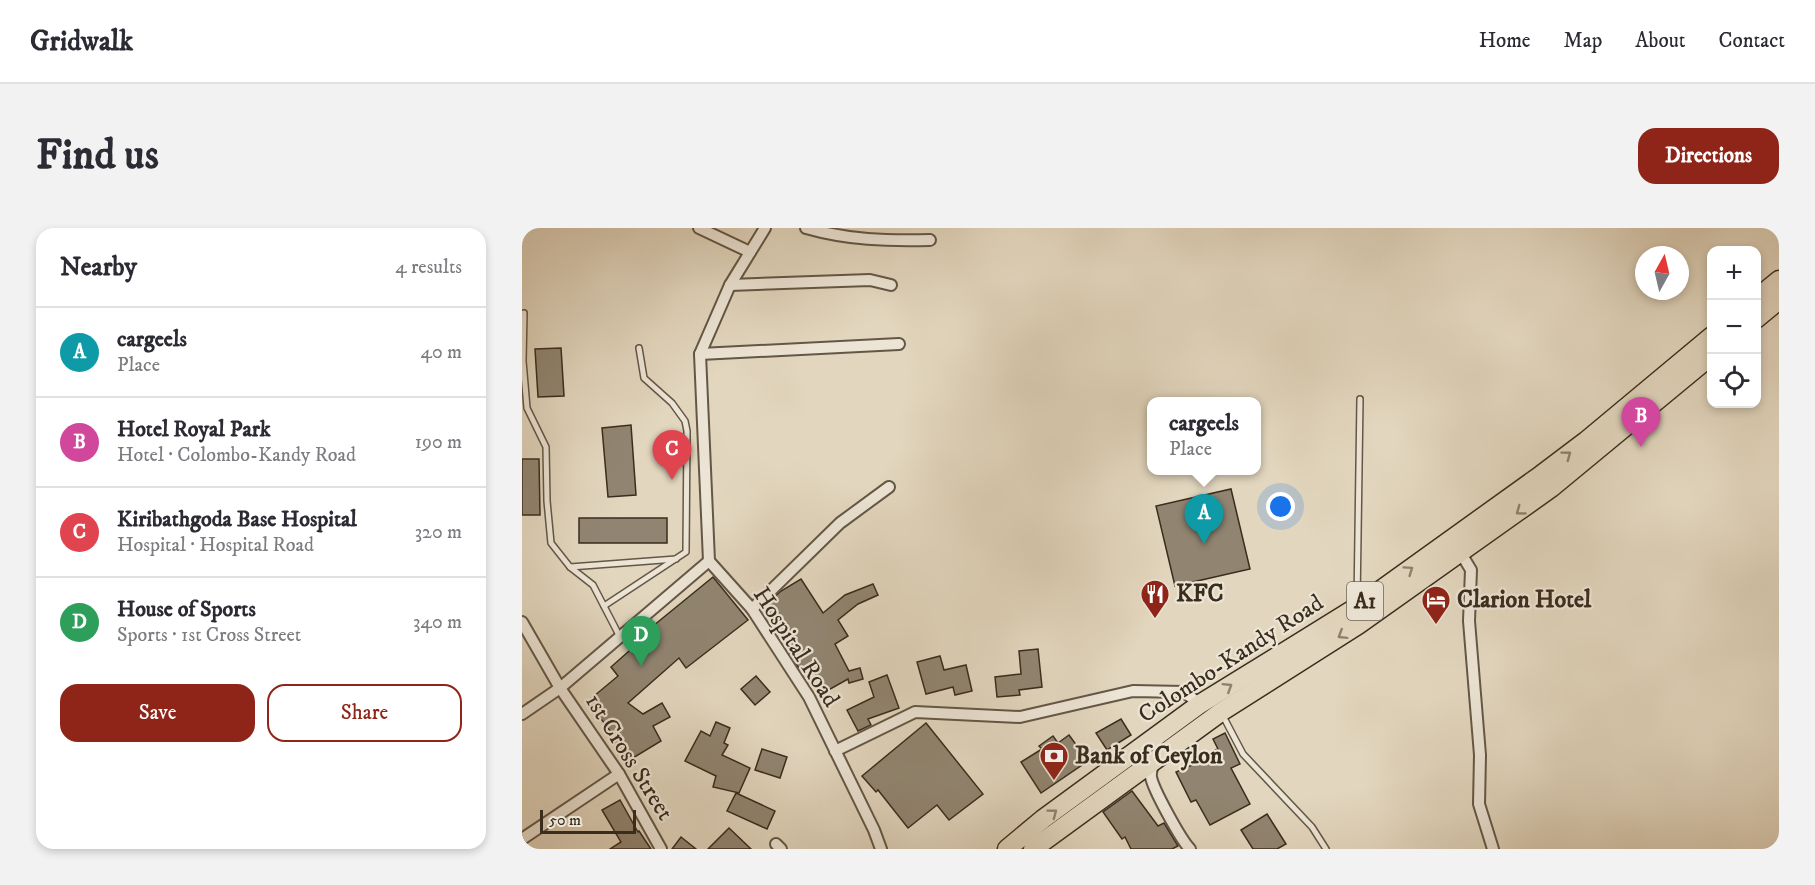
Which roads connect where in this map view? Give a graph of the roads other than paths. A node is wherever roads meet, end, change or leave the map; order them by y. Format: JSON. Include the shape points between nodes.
{"nodes":[{"id":1,"x":699,"y":228,"type":"edge"},
{"id":2,"x":765,"y":228,"type":"edge"},
{"id":3,"x":806,"y":228,"type":"edge"},
{"id":4,"x":930,"y":240,"type":"dead end"},
{"id":5,"x":750,"y":252,"type":"junction"},
{"id":6,"x":1779,"y":280,"type":"edge"},
{"id":7,"x":730,"y":285,"type":"junction"},
{"id":8,"x":891,"y":285,"type":"dead end"},
{"id":9,"x":1761,"y":295,"type":"edge"},
{"id":10,"x":1779,"y":300,"type":"edge"},
{"id":11,"x":524,"y":312,"type":"dead end"},
{"id":12,"x":1761,"y":315,"type":"edge"},
{"id":13,"x":1707,"y":340,"type":"edge"},
{"id":14,"x":899,"y":344,"type":"dead end"},
{"id":15,"x":639,"y":348,"type":"dead end"},
{"id":16,"x":700,"y":354,"type":"junction"},
{"id":17,"x":1707,"y":359,"type":"edge"},
{"id":18,"x":1360,"y":399,"type":"dead end"},
{"id":19,"x":889,"y":487,"type":"dead end"},
{"id":20,"x":1457,"y":546,"type":"junction"},
{"id":21,"x":678,"y":558,"type":"junction"},
{"id":22,"x":709,"y":561,"type":"junction"},
{"id":23,"x":570,"y":567,"type":"junction"},
{"id":24,"x":604,"y":606,"type":"junction"},
{"id":25,"x":1357,"y":607,"type":"junction"},
{"id":26,"x":752,"y":609,"type":"junction"},
{"id":27,"x":522,"y":622,"type":"edge"},
{"id":28,"x":620,"y":637,"type":"junction"},
{"id":29,"x":560,"y":688,"type":"junction"},
{"id":30,"x":1200,"y":704,"type":"junction"},
{"id":31,"x":1221,"y":712,"type":"junction"},
{"id":32,"x":522,"y":714,"type":"edge"},
{"id":33,"x":835,"y":751,"type":"junction"},
{"id":34,"x":1150,"y":751,"type":"junction"},
{"id":35,"x":619,"y":774,"type":"junction"},
{"id":36,"x":522,"y":838,"type":"edge"},
{"id":37,"x":661,"y":849,"type":"edge"},
{"id":38,"x":881,"y":849,"type":"edge"},
{"id":39,"x":1007,"y":849,"type":"edge"},
{"id":40,"x":1033,"y":849,"type":"edge"},
{"id":41,"x":1190,"y":849,"type":"edge"},
{"id":42,"x":1326,"y":849,"type":"edge"},
{"id":43,"x":1493,"y":849,"type":"edge"}],
"edges":[{"from":1,"to":5,"type":"street"},
{"from":2,"to":5,"type":"street"},
{"from":3,"to":4,"type":"street","via":[[881,242]]},
{"from":5,"to":7,"type":"street"},
{"from":6,"to":9,"type":"highway"},
{"from":7,"to":8,"type":"street","via":[[870,280]]},
{"from":7,"to":16,"type":"street"},
{"from":10,"to":12,"type":"highway"},
{"from":11,"to":23,"type":"lane","via":[[527,408],[546,447],[551,543]]},
{"from":20,"to":13,"type":"highway","name":"Colombo-Kandy Road","number":"A1","one_way":true},
{"from":14,"to":16,"type":"street"},
{"from":15,"to":21,"type":"lane","via":[[644,378],[685,420],[687,543],[686,552]]},
{"from":16,"to":22,"type":"street"},
{"from":17,"to":20,"type":"highway","name":"Colombo-Kandy Road","number":"A1","one_way":true,"via":[[1560,481]]},
{"from":18,"to":25,"type":"lane"},
{"from":19,"to":26,"type":"street","via":[[840,523]]},
{"from":25,"to":20,"type":"highway","name":"Colombo-Kandy Road","number":"A1","one_way":true},
{"from":20,"to":31,"type":"highway","name":"Colombo-Kandy Road","number":"A1","one_way":true,"via":[[1358,625]]},
{"from":20,"to":43,"type":"street","via":[[1472,576],[1469,621],[1480,755],[1479,804]]},
{"from":21,"to":23,"type":"lane"},
{"from":21,"to":24,"type":"lane"},
{"from":22,"to":26,"type":"street","name":"Hospital Road"},
{"from":22,"to":28,"type":"street"},
{"from":23,"to":24,"type":"lane","via":[[592,585]]},
{"from":24,"to":28,"type":"lane"},
{"from":30,"to":25,"type":"highway","name":"Colombo-Kandy Road","number":"A1","one_way":true},
{"from":26,"to":33,"type":"street","name":"Hospital Road","via":[[809,697]]},
{"from":27,"to":29,"type":"street","name":"1st Cross Street"},
{"from":28,"to":29,"type":"street"},
{"from":29,"to":32,"type":"street"},
{"from":29,"to":35,"type":"street","name":"1st Cross Street"},
{"from":30,"to":33,"type":"street","via":[[1184,692],[1133,692],[1020,717],[915,712]]},
{"from":30,"to":34,"type":"highway","name":"Colombo-Kandy Road","number":"A1"},
{"from":31,"to":34,"type":"highway","name":"Colombo-Kandy Road","number":"A1"},
{"from":31,"to":42,"type":"lane","via":[[1244,754],[1312,826]]},
{"from":33,"to":38,"type":"street","name":"Hospital Road"},
{"from":39,"to":34,"type":"highway","name":"Colombo-Kandy Road","number":"A1","one_way":true,"via":[[1041,821]]},
{"from":34,"to":40,"type":"highway","name":"Colombo-Kandy Road","number":"A1"},
{"from":34,"to":41,"type":"street","via":[[1150,776]]},
{"from":35,"to":36,"type":"street"},
{"from":35,"to":37,"type":"street","name":"1st Cross Street"}]}
